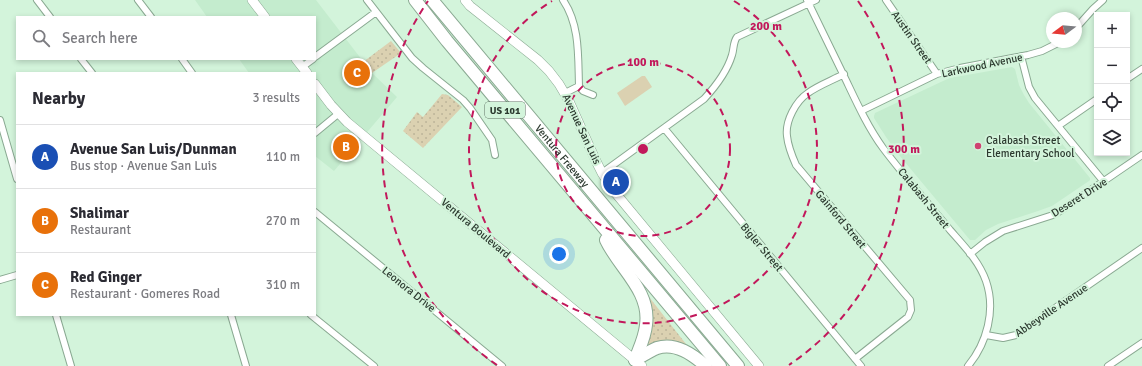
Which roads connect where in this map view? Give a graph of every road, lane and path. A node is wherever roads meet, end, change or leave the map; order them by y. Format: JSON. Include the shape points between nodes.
{"nodes":[{"id":1,"x":37,"y":0,"type":"edge"},
{"id":2,"x":138,"y":0,"type":"edge"},
{"id":3,"x":252,"y":0,"type":"edge"},
{"id":4,"x":367,"y":0,"type":"edge"},
{"id":5,"x":415,"y":0,"type":"edge"},
{"id":6,"x":432,"y":0,"type":"edge"},
{"id":7,"x":443,"y":0,"type":"edge"},
{"id":8,"x":465,"y":0,"type":"edge"},
{"id":9,"x":563,"y":0,"type":"edge"},
{"id":10,"x":816,"y":0,"type":"edge"},
{"id":11,"x":886,"y":0,"type":"edge"},
{"id":12,"x":1103,"y":0,"type":"edge"},
{"id":13,"x":808,"y":2,"type":"edge"},
{"id":14,"x":376,"y":12,"type":"junction"},
{"id":15,"x":49,"y":16,"type":"edge"},
{"id":16,"x":150,"y":16,"type":"edge"},
{"id":17,"x":264,"y":16,"type":"edge"},
{"id":18,"x":1082,"y":21,"type":"edge"},
{"id":19,"x":456,"y":29,"type":"junction"},
{"id":20,"x":1049,"y":48,"type":"edge"},
{"id":21,"x":1021,"y":56,"type":"junction"},
{"id":22,"x":316,"y":57,"type":"edge"},
{"id":23,"x":82,"y":60,"type":"edge"},
{"id":24,"x":183,"y":60,"type":"edge"},
{"id":25,"x":297,"y":60,"type":"edge"},
{"id":26,"x":312,"y":60,"type":"edge"},
{"id":27,"x":1142,"y":69,"type":"edge"},
{"id":28,"x":304,"y":70,"type":"edge"},
{"id":29,"x":91,"y":72,"type":"edge"},
{"id":30,"x":191,"y":72,"type":"edge"},
{"id":31,"x":844,"y":74,"type":"junction"},
{"id":32,"x":937,"y":74,"type":"junction"},
{"id":33,"x":1130,"y":77,"type":"edge"},
{"id":34,"x":316,"y":85,"type":"edge"},
{"id":35,"x":579,"y":86,"type":"junction"},
{"id":36,"x":565,"y":93,"type":"junction"},
{"id":37,"x":592,"y":95,"type":"dead end"},
{"id":38,"x":1094,"y":101,"type":"edge"},
{"id":39,"x":861,"y":111,"type":"junction"},
{"id":40,"x":338,"y":114,"type":"junction"},
{"id":41,"x":0,"y":120,"type":"edge"},
{"id":42,"x":1058,"y":126,"type":"junction"},
{"id":43,"x":664,"y":128,"type":"junction"},
{"id":44,"x":316,"y":132,"type":"edge"},
{"id":45,"x":495,"y":155,"type":"dead end"},
{"id":46,"x":1142,"y":155,"type":"edge"},
{"id":47,"x":602,"y":173,"type":"junction"},
{"id":48,"x":16,"y":176,"type":"edge"},
{"id":49,"x":1104,"y":182,"type":"junction"},
{"id":50,"x":316,"y":213,"type":"edge"},
{"id":51,"x":597,"y":219,"type":"junction"},
{"id":52,"x":1142,"y":248,"type":"edge"},
{"id":53,"x":970,"y":254,"type":"junction"},
{"id":54,"x":16,"y":275,"type":"edge"},
{"id":55,"x":0,"y":280,"type":"edge"},
{"id":56,"x":56,"y":316,"type":"edge"},
{"id":57,"x":231,"y":316,"type":"edge"},
{"id":58,"x":313,"y":316,"type":"edge"},
{"id":59,"x":986,"y":335,"type":"junction"},
{"id":60,"x":1142,"y":342,"type":"edge"},
{"id":61,"x":855,"y":359,"type":"junction"},
{"id":62,"x":636,"y":364,"type":"edge"},
{"id":63,"x":71,"y":366,"type":"edge"},
{"id":64,"x":246,"y":366,"type":"edge"},
{"id":65,"x":374,"y":366,"type":"edge"},
{"id":66,"x":502,"y":366,"type":"edge"},
{"id":67,"x":706,"y":366,"type":"edge"},
{"id":68,"x":720,"y":366,"type":"edge"},
{"id":69,"x":738,"y":366,"type":"edge"},
{"id":70,"x":759,"y":366,"type":"edge"},
{"id":71,"x":861,"y":366,"type":"edge"},
{"id":72,"x":968,"y":366,"type":"edge"},
{"id":73,"x":1108,"y":366,"type":"edge"}],
"edges":[{"from":1,"to":15,"type":"street"},
{"from":2,"to":16,"type":"street"},
{"from":3,"to":17,"type":"street"},
{"from":4,"to":14,"type":"street"},
{"from":5,"to":51,"type":"highway","name":"Ventura Freeway","number":"US 101"},
{"from":6,"to":19,"type":"highway","name":"Ventura Freeway","number":"US 101"},
{"from":7,"to":19,"type":"highway"},
{"from":8,"to":36,"type":"street","name":"Avenue San Luis","via":[[538,60]]},
{"from":9,"to":35,"type":"street","via":[[574,23]]},
{"from":10,"to":13,"type":"street"},
{"from":11,"to":32,"type":"street","name":"Austin Street"},
{"from":12,"to":18,"type":"street"},
{"from":13,"to":31,"type":"street","name":"Calabash Street"},
{"from":13,"to":43,"type":"street","via":[[738,37],[724,74],[714,88]]},
{"from":14,"to":22,"type":"street"},
{"from":14,"to":45,"type":"street","via":[[412,58],[470,108],[492,140]]},
{"from":19,"to":69,"type":"highway","name":"Ventura Freeway","number":"US 101"},
{"from":20,"to":21,"type":"street","name":"Larkwood Avenue"},
{"from":21,"to":32,"type":"street","name":"Larkwood Avenue"},
{"from":21,"to":42,"type":"street","via":[[1035,98]]},
{"from":23,"to":29,"type":"street"},
{"from":24,"to":30,"type":"street"},
{"from":25,"to":28,"type":"street"},
{"from":26,"to":28,"type":"street"},
{"from":27,"to":33,"type":"street"},
{"from":31,"to":39,"type":"street","name":"Calabash Street"},
{"from":31,"to":61,"type":"street","name":"Gainford Street","via":[[808,92],[798,102],[790,117],[786,134],[796,165],[910,300],[908,317]]},
{"from":32,"to":39,"type":"street","name":"Larkwood Avenue"},
{"from":34,"to":40,"type":"street","name":"Ventura Boulevard"},
{"from":35,"to":36,"type":"street"},
{"from":35,"to":37,"type":"street"},
{"from":36,"to":47,"type":"street","name":"Avenue San Luis"},
{"from":38,"to":42,"type":"street"},
{"from":39,"to":53,"type":"street","name":"Calabash Street","via":[[884,149]]},
{"from":40,"to":44,"type":"street"},
{"from":40,"to":62,"type":"street","name":"Ventura Boulevard"},
{"from":41,"to":48,"type":"street"},
{"from":42,"to":49,"type":"street"},
{"from":43,"to":47,"type":"street"},
{"from":43,"to":61,"type":"street","name":"Bigler Street"},
{"from":46,"to":49,"type":"street","name":"Deseret Drive"},
{"from":47,"to":70,"type":"street","name":"Avenue San Luis","via":[[621,200]]},
{"from":49,"to":53,"type":"street","name":"Deseret Drive","via":[[1060,211],[1004,231]]},
{"from":50,"to":66,"type":"street","name":"Leonora Drive"},
{"from":51,"to":62,"type":"highway","via":[[608,245],[644,300],[646,324]]},
{"from":51,"to":68,"type":"highway","name":"Ventura Freeway","number":"US 101"},
{"from":52,"to":59,"type":"street","name":"Abbeyville Avenue","via":[[1016,335],[1002,338]]},
{"from":53,"to":59,"type":"street","name":"Calabash Street","via":[[980,266],[987,282],[990,319]]},
{"from":54,"to":55,"type":"street"},
{"from":56,"to":63,"type":"street"},
{"from":57,"to":64,"type":"street"},
{"from":58,"to":65,"type":"street"},
{"from":59,"to":72,"type":"street"},
{"from":60,"to":73,"type":"street"},
{"from":61,"to":71,"type":"street","name":"Bigler Street"},
{"from":62,"to":67,"type":"highway","via":[[658,348],[668,346],[689,353]]}]}
